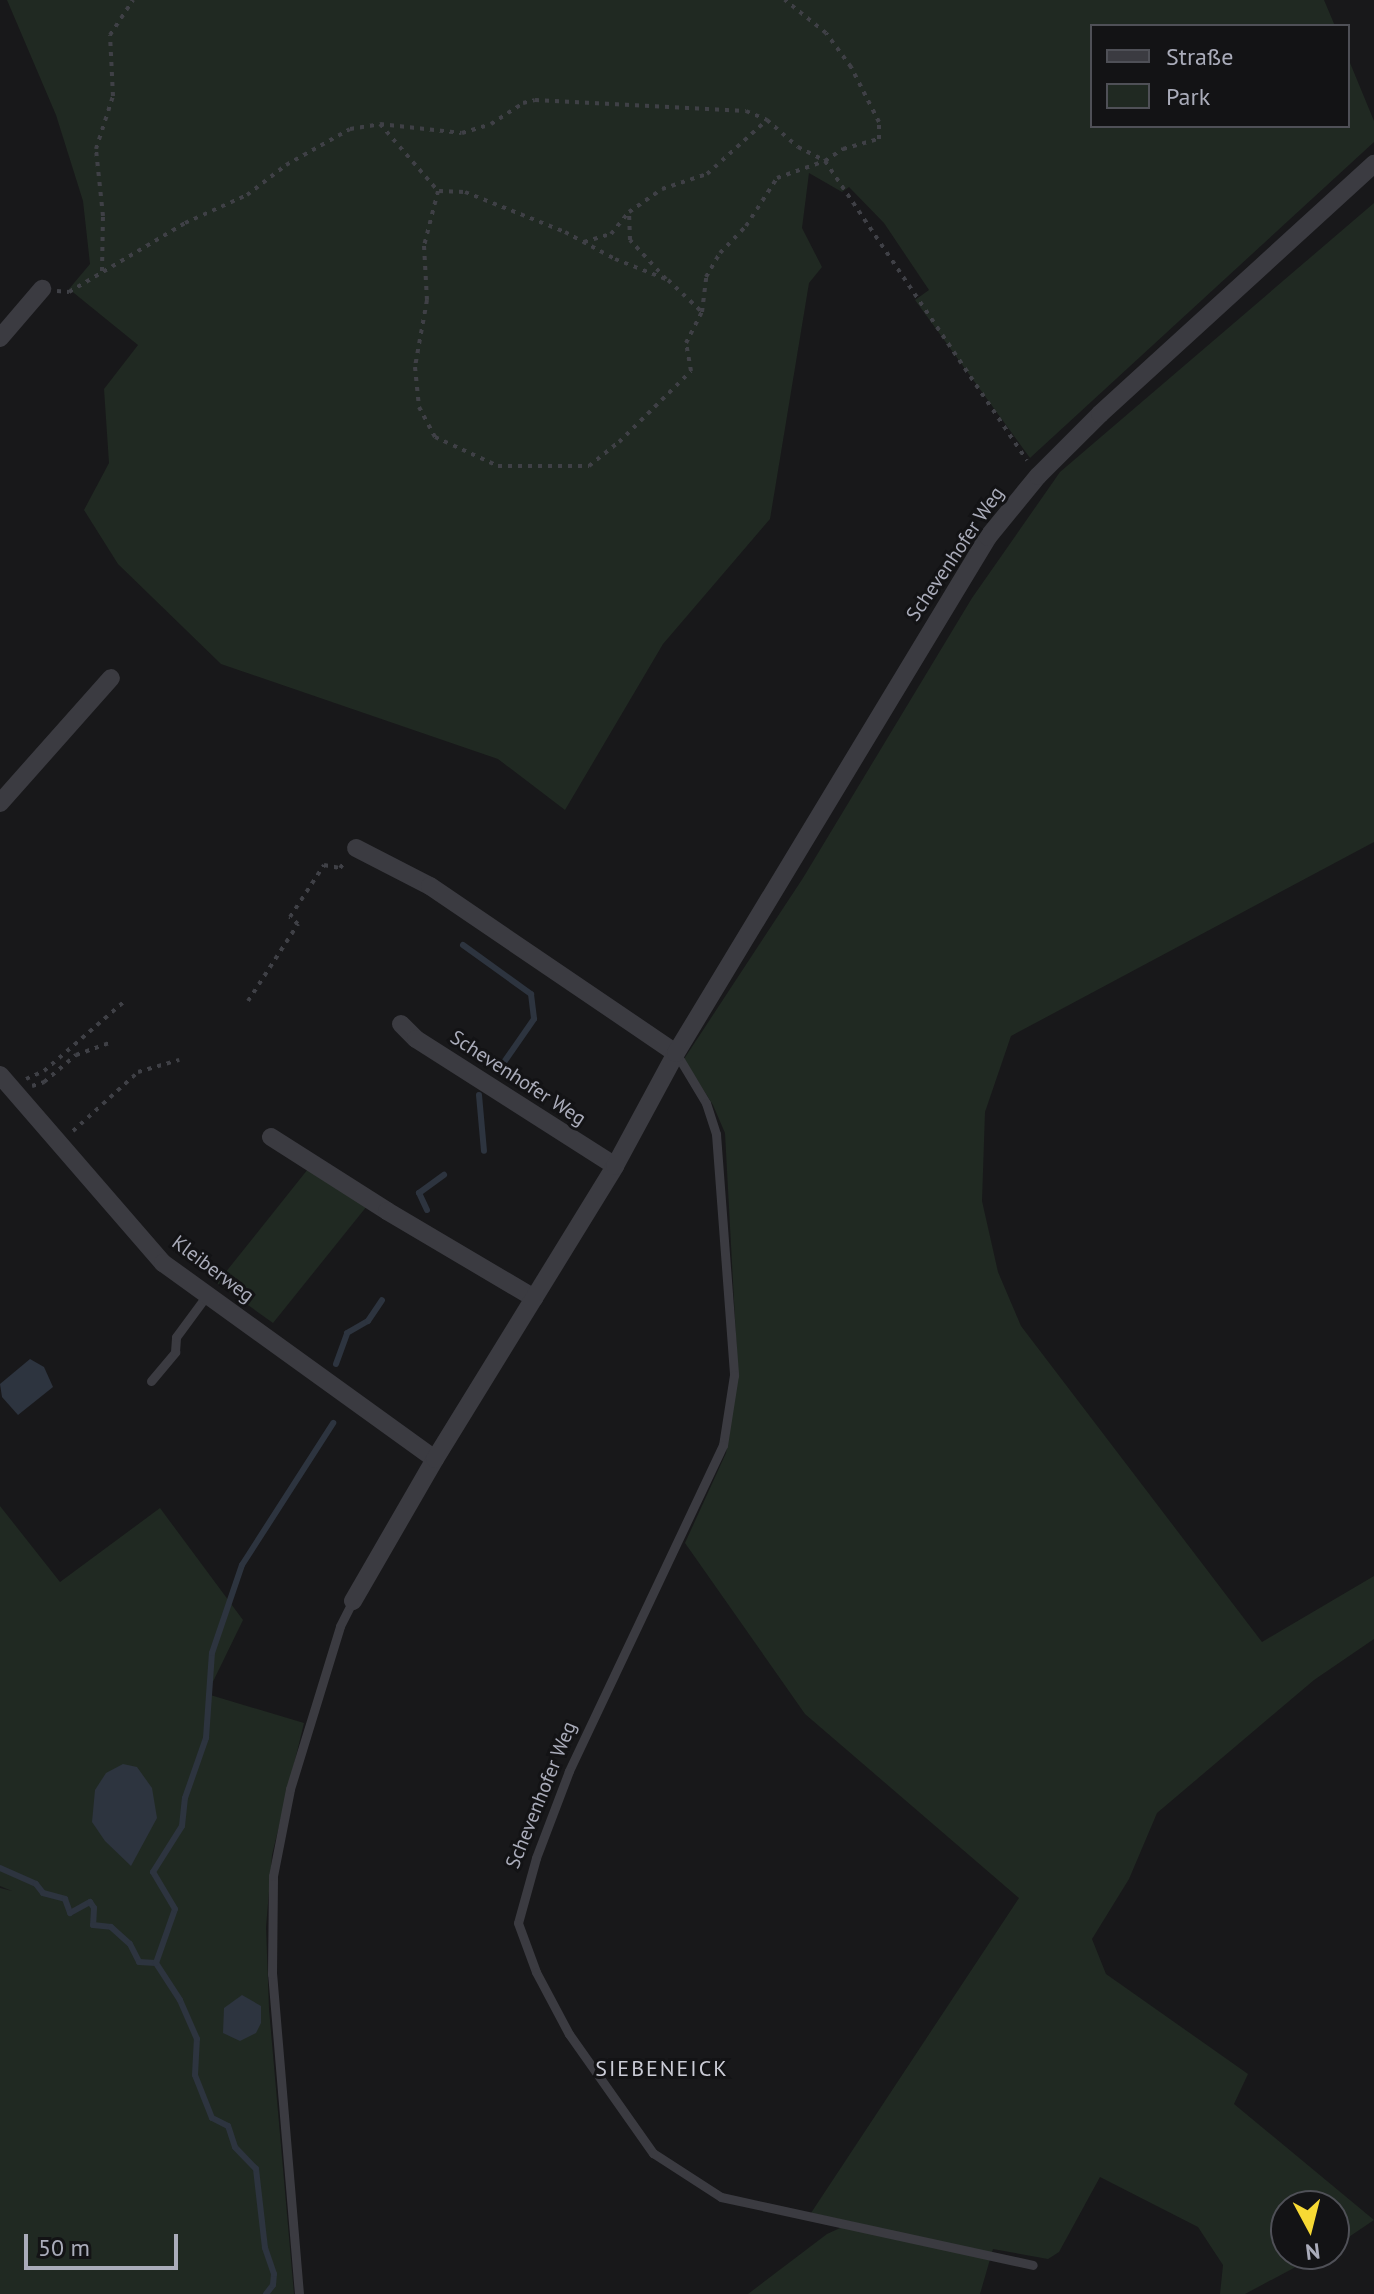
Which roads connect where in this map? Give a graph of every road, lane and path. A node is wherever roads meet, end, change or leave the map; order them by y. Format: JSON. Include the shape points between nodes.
{"nodes":[{"id":1,"x":133,"y":0,"type":"edge"},
{"id":2,"x":785,"y":0,"type":"edge"},
{"id":3,"x":767,"y":120,"type":"junction"},
{"id":4,"x":380,"y":124,"type":"junction"},
{"id":5,"x":825,"y":161,"type":"junction"},
{"id":6,"x":1374,"y":164,"type":"edge"},
{"id":7,"x":438,"y":191,"type":"junction"},
{"id":8,"x":629,"y":212,"type":"junction"},
{"id":9,"x":584,"y":242,"type":"junction"},
{"id":10,"x":102,"y":271,"type":"junction"},
{"id":11,"x":668,"y":280,"type":"junction"},
{"id":12,"x":42,"y":289,"type":"joint"},
{"id":13,"x":702,"y":312,"type":"junction"},
{"id":14,"x":0,"y":338,"type":"edge"},
{"id":15,"x":1038,"y":476,"type":"junction"},
{"id":16,"x":111,"y":678,"type":"dead end"},
{"id":17,"x":0,"y":803,"type":"edge"},
{"id":18,"x":356,"y":848,"type":"joint"},
{"id":19,"x":126,"y":1000,"type":"dead end"},
{"id":20,"x":248,"y":1001,"type":"dead end"},
{"id":21,"x":401,"y":1024,"type":"dead end"},
{"id":22,"x":111,"y":1042,"type":"dead end"},
{"id":23,"x":676,"y":1053,"type":"junction"},
{"id":24,"x":179,"y":1060,"type":"dead end"},
{"id":25,"x":8,"y":1084,"type":"edge"},
{"id":26,"x":271,"y":1137,"type":"dead end"},
{"id":27,"x":59,"y":1143,"type":"junction"},
{"id":28,"x":615,"y":1166,"type":"junction"},
{"id":29,"x":208,"y":1295,"type":"junction"},
{"id":30,"x":534,"y":1298,"type":"junction"},
{"id":31,"x":151,"y":1381,"type":"dead end"},
{"id":32,"x":435,"y":1459,"type":"junction"},
{"id":33,"x":353,"y":1601,"type":"joint"},
{"id":34,"x":1033,"y":2265,"type":"dead end"},
{"id":35,"x":299,"y":2294,"type":"edge"}],
"edges":[{"from":1,"to":10,"type":"path","via":[[110,35],[113,96],[96,149]]},
{"from":2,"to":5,"type":"path","via":[[826,33],[863,86],[881,128],[876,142],[843,149]]},
{"from":3,"to":4,"type":"path","via":[[746,111],[542,100],[523,103],[502,119],[462,133]]},
{"from":3,"to":5,"type":"path","via":[[798,147]]},
{"from":3,"to":8,"type":"path","via":[[707,174],[662,189]]},
{"from":4,"to":7,"type":"path"},
{"from":4,"to":10,"type":"path","via":[[350,129],[286,165],[247,195]]},
{"from":5,"to":13,"type":"path","via":[[777,178],[706,277]]},
{"from":5,"to":15,"type":"path"},
{"from":6,"to":15,"type":"street","name":"Schevenhofer Weg"},
{"from":7,"to":9,"type":"path","via":[[465,192]]},
{"from":7,"to":13,"type":"path","via":[[424,246],[427,300],[415,367],[419,407],[435,437],[498,466],[589,466],[691,371],[686,343]]},
{"from":8,"to":9,"type":"path","via":[[611,234]]},
{"from":8,"to":11,"type":"path","via":[[630,240]]},
{"from":9,"to":11,"type":"path"},
{"from":10,"to":12,"type":"path","via":[[69,292]]},
{"from":11,"to":13,"type":"path"},
{"from":12,"to":14,"type":"street"},
{"from":15,"to":23,"type":"street","name":"Schevenhofer Weg","via":[[960,579]]},
{"from":16,"to":17,"type":"street"},
{"from":18,"to":20,"type":"path","via":[[340,868],[324,865],[290,917],[298,924]]},
{"from":18,"to":23,"type":"street","name":"Schevenhofer Weg","via":[[430,886]]},
{"from":19,"to":25,"type":"path","via":[[44,1071]]},
{"from":21,"to":28,"type":"street","name":"Schevenhofer Weg","via":[[416,1039]]},
{"from":22,"to":25,"type":"path","via":[[76,1055],[44,1082]]},
{"from":23,"to":28,"type":"street","name":"Schevenhofer Weg"},
{"from":23,"to":34,"type":"lane","name":"Schevenhofer Weg","via":[[706,1103],[716,1134],[734,1375],[723,1445],[569,1771],[518,1923],[536,1972],[569,2034],[653,2153],[721,2197]]},
{"from":24,"to":27,"type":"path","via":[[138,1072]]},
{"from":25,"to":27,"type":"street","name":"Kleiberweg"},
{"from":26,"to":30,"type":"street"},
{"from":27,"to":29,"type":"street","name":"Kleiberweg","via":[[163,1263]]},
{"from":28,"to":30,"type":"street","name":"Schevenhofer Weg"},
{"from":29,"to":31,"type":"lane"},
{"from":29,"to":32,"type":"street","name":"Kleiberweg"},
{"from":30,"to":32,"type":"street","name":"Schevenhofer Weg"},
{"from":32,"to":33,"type":"street","name":"Schevenhofer Weg"},
{"from":33,"to":35,"type":"lane","name":"Schevenhofer Weg","via":[[340,1626],[290,1789],[273,1876],[272,1974]]}]}
